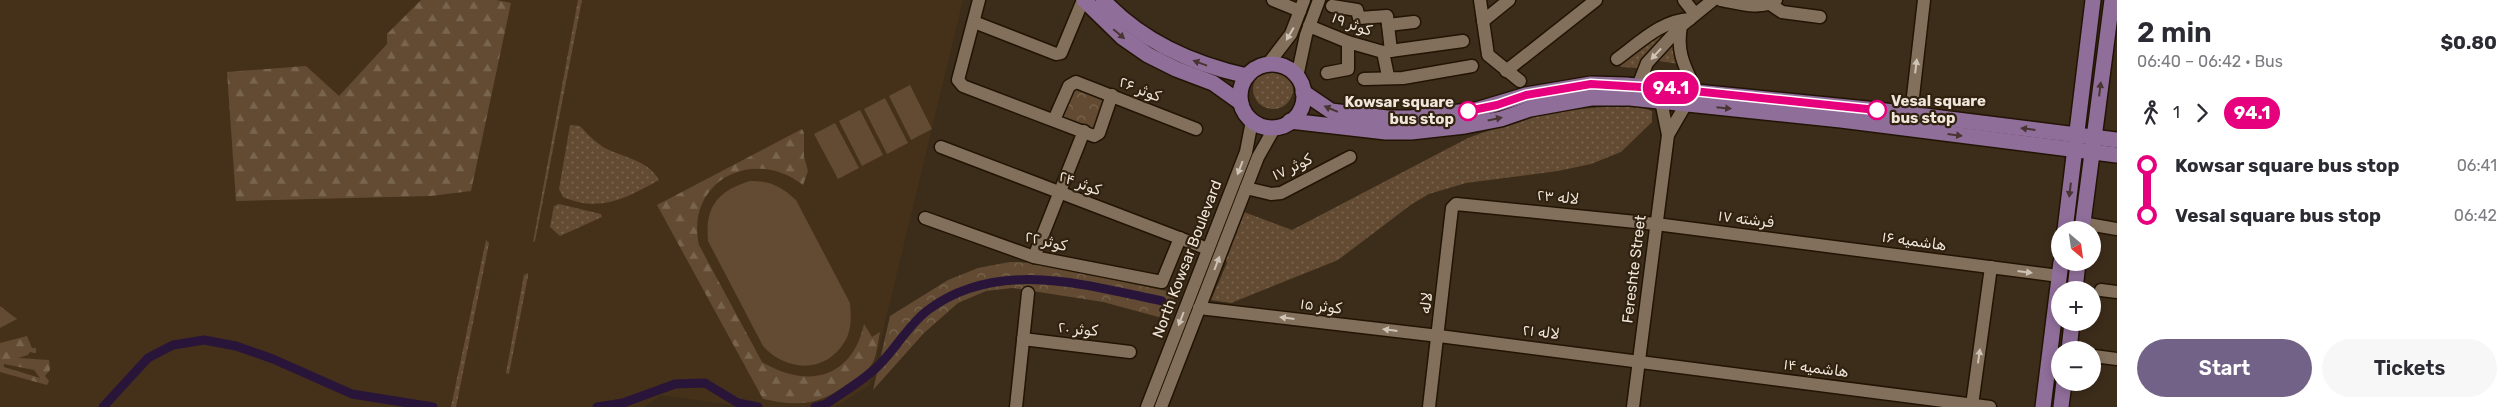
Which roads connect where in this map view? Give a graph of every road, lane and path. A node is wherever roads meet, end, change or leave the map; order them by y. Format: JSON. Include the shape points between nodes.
{"nodes":[{"id":1,"x":979,"y":0,"type":"edge"},
{"id":2,"x":1084,"y":0,"type":"edge"},
{"id":3,"x":1103,"y":0,"type":"edge"},
{"id":4,"x":1273,"y":0,"type":"edge"},
{"id":5,"x":1319,"y":0,"type":"edge"},
{"id":6,"x":1480,"y":0,"type":"edge"},
{"id":7,"x":1509,"y":0,"type":"edge"},
{"id":8,"x":1596,"y":0,"type":"edge"},
{"id":9,"x":1684,"y":0,"type":"edge"},
{"id":10,"x":1713,"y":0,"type":"edge"},
{"id":11,"x":1721,"y":0,"type":"edge"},
{"id":12,"x":1924,"y":0,"type":"edge"},
{"id":13,"x":2093,"y":0,"type":"edge"},
{"id":14,"x":2112,"y":0,"type":"edge"},
{"id":15,"x":1773,"y":2,"type":"edge"},
{"id":16,"x":1302,"y":5,"type":"edge"},
{"id":17,"x":1332,"y":6,"type":"dead end"},
{"id":18,"x":1820,"y":17,"type":"dead end"},
{"id":19,"x":1689,"y":20,"type":"junction"},
{"id":20,"x":1483,"y":21,"type":"junction"},
{"id":21,"x":974,"y":22,"type":"junction"},
{"id":22,"x":1414,"y":22,"type":"dead end"},
{"id":23,"x":1388,"y":25,"type":"junction"},
{"id":24,"x":1309,"y":26,"type":"junction"},
{"id":25,"x":1463,"y":41,"type":"dead end"},
{"id":26,"x":1348,"y":42,"type":"junction"},
{"id":27,"x":1387,"y":52,"type":"junction"},
{"id":28,"x":1617,"y":59,"type":"dead end"},
{"id":29,"x":1268,"y":64,"type":"junction"},
{"id":30,"x":1472,"y":66,"type":"dead end"},
{"id":31,"x":1506,"y":71,"type":"junction"},
{"id":32,"x":1327,"y":73,"type":"dead end"},
{"id":33,"x":1247,"y":76,"type":"junction"},
{"id":34,"x":1388,"y":76,"type":"junction"},
{"id":35,"x":1298,"y":77,"type":"junction"},
{"id":36,"x":1364,"y":79,"type":"dead end"},
{"id":37,"x":1520,"y":81,"type":"dead end"},
{"id":38,"x":1638,"y":86,"type":"junction"},
{"id":39,"x":1696,"y":91,"type":"junction"},
{"id":40,"x":1303,"y":92,"type":"junction"},
{"id":41,"x":1112,"y":95,"type":"junction"},
{"id":42,"x":1661,"y":102,"type":"junction"},
{"id":43,"x":1241,"y":103,"type":"junction"},
{"id":44,"x":1686,"y":104,"type":"junction"},
{"id":45,"x":1842,"y":114,"type":"junction"},
{"id":46,"x":1910,"y":114,"type":"junction"},
{"id":47,"x":1054,"y":120,"type":"junction"},
{"id":48,"x":1252,"y":121,"type":"junction"},
{"id":49,"x":1290,"y":121,"type":"junction"},
{"id":50,"x":1275,"y":127,"type":"junction"},
{"id":51,"x":1196,"y":129,"type":"dead end"},
{"id":52,"x":1084,"y":131,"type":"junction"},
{"id":53,"x":1668,"y":135,"type":"junction"},
{"id":54,"x":2077,"y":135,"type":"junction"},
{"id":55,"x":2117,"y":140,"type":"edge"},
{"id":56,"x":2093,"y":145,"type":"junction"},
{"id":57,"x":941,"y":147,"type":"dead end"},
{"id":58,"x":2075,"y":150,"type":"junction"},
{"id":59,"x":2117,"y":156,"type":"edge"},
{"id":60,"x":1350,"y":157,"type":"dead end"},
{"id":61,"x":1246,"y":188,"type":"junction"},
{"id":62,"x":1060,"y":192,"type":"junction"},
{"id":63,"x":1456,"y":204,"type":"joint"},
{"id":64,"x":926,"y":218,"type":"dead end"},
{"id":65,"x":2066,"y":221,"type":"edge"},
{"id":66,"x":2083,"y":221,"type":"edge"},
{"id":67,"x":1656,"y":224,"type":"junction"},
{"id":68,"x":2101,"y":228,"type":"edge"},
{"id":69,"x":2117,"y":229,"type":"edge"},
{"id":70,"x":1180,"y":238,"type":"junction"},
{"id":71,"x":1832,"y":246,"type":"joint"},
{"id":72,"x":1208,"y":249,"type":"junction"},
{"id":73,"x":1034,"y":258,"type":"junction"},
{"id":74,"x":1991,"y":267,"type":"junction"},
{"id":75,"x":2051,"y":269,"type":"edge"},
{"id":76,"x":2060,"y":271,"type":"edge"},
{"id":77,"x":2101,"y":290,"type":"dead end"},
{"id":78,"x":2117,"y":292,"type":"edge"},
{"id":79,"x":1028,"y":294,"type":"dead end"},
{"id":80,"x":1199,"y":308,"type":"junction"},
{"id":81,"x":1439,"y":336,"type":"junction"},
{"id":82,"x":1023,"y":339,"type":"junction"},
{"id":83,"x":1130,"y":352,"type":"dead end"},
{"id":84,"x":2101,"y":357,"type":"edge"},
{"id":85,"x":2117,"y":359,"type":"edge"},
{"id":86,"x":1638,"y":362,"type":"junction"},
{"id":87,"x":2063,"y":391,"type":"edge"},
{"id":88,"x":1972,"y":404,"type":"junction"},
{"id":89,"x":1016,"y":407,"type":"edge"},
{"id":90,"x":1147,"y":407,"type":"edge"},
{"id":91,"x":1162,"y":407,"type":"edge"},
{"id":92,"x":1429,"y":407,"type":"edge"},
{"id":93,"x":1633,"y":407,"type":"edge"},
{"id":94,"x":1990,"y":407,"type":"edge"},
{"id":95,"x":2044,"y":407,"type":"edge"},
{"id":96,"x":2062,"y":407,"type":"edge"}],
"edges":[{"from":1,"to":21,"type":"street"},
{"from":2,"to":21,"type":"street","via":[[1061,53],[1056,54]]},
{"from":2,"to":43,"type":"main road","one_way":true,"via":[[1122,37],[1148,55],[1213,83]]},
{"from":33,"to":3,"type":"main road","one_way":true,"via":[[1209,66],[1155,43],[1130,26]]},
{"from":4,"to":16,"type":"street"},
{"from":5,"to":24,"type":"street"},
{"from":6,"to":20,"type":"street"},
{"from":7,"to":20,"type":"street"},
{"from":8,"to":31,"type":"street"},
{"from":9,"to":19,"type":"street"},
{"from":10,"to":19,"type":"street"},
{"from":11,"to":15,"type":"street","via":[[1760,6]]},
{"from":46,"to":12,"type":"street","one_way":true},
{"from":13,"to":54,"type":"main road"},
{"from":56,"to":14,"type":"main road","one_way":true},
{"from":15,"to":18,"type":"street","via":[[1782,12]]},
{"from":16,"to":29,"type":"street","one_way":true,"via":[[1291,34]]},
{"from":17,"to":23,"type":"street","via":[[1356,10],[1359,18],[1387,16]]},
{"from":19,"to":28,"type":"street","via":[[1678,19],[1655,30]]},
{"from":19,"to":38,"type":"street","one_way":true,"via":[[1648,63]]},
{"from":19,"to":39,"type":"street","via":[[1678,42],[1679,54]]},
{"from":20,"to":31,"type":"street","via":[[1488,55]]},
{"from":21,"to":47,"type":"street","via":[[960,83]]},
{"from":22,"to":23,"type":"street"},
{"from":23,"to":27,"type":"street"},
{"from":24,"to":26,"type":"street","name":"کوثر ۱۹"},
{"from":24,"to":35,"type":"street"},
{"from":25,"to":27,"type":"street"},
{"from":26,"to":27,"type":"street","name":"کوثر ۱۹"},
{"from":26,"to":32,"type":"street","via":[[1348,69]]},
{"from":27,"to":34,"type":"street"},
{"from":29,"to":33,"type":"main road"},
{"from":29,"to":35,"type":"main road","via":[[1284,67]]},
{"from":30,"to":34,"type":"street","via":[[1403,78]]},
{"from":31,"to":37,"type":"street"},
{"from":33,"to":43,"type":"main road","via":[[1240,92]]},
{"from":34,"to":36,"type":"street"},
{"from":35,"to":40,"type":"main road"},
{"from":38,"to":39,"type":"main road"},
{"from":38,"to":40,"type":"main road","one_way":true,"via":[[1591,84],[1526,95],[1476,110],[1410,118],[1331,111]]},
{"from":39,"to":45,"type":"main road"},
{"from":40,"to":49,"type":"main road","via":[[1301,109]]},
{"from":41,"to":47,"type":"street","name":"کوثر ۲۶","via":[[1072,83]]},
{"from":41,"to":51,"type":"street","name":"کوثر ۲۶"},
{"from":41,"to":52,"type":"street","via":[[1099,133],[1094,136]]},
{"from":42,"to":44,"type":"main road"},
{"from":49,"to":42,"type":"main road","one_way":true,"via":[[1410,132],[1465,126],[1530,109],[1592,98]]},
{"from":42,"to":53,"type":"street","name":"Fereshte Street"},
{"from":43,"to":48,"type":"main road"},
{"from":44,"to":45,"type":"main road","one_way":true},
{"from":44,"to":53,"type":"street","name":"Fereshte Street"},
{"from":45,"to":46,"type":"main road"},
{"from":45,"to":58,"type":"main road","one_way":true},
{"from":54,"to":46,"type":"main road","one_way":true},
{"from":47,"to":52,"type":"street"},
{"from":48,"to":50,"type":"main road"},
{"from":48,"to":72,"type":"street","name":"North Kowsar Boulevard","one_way":true,"via":[[1246,152]]},
{"from":49,"to":50,"type":"main road"},
{"from":50,"to":61,"type":"street","name":"North Kowsar Boulevard"},
{"from":52,"to":62,"type":"street"},
{"from":53,"to":67,"type":"street","name":"Fereshte Street"},
{"from":54,"to":56,"type":"main road"},
{"from":54,"to":58,"type":"main road"},
{"from":55,"to":56,"type":"main road"},
{"from":56,"to":58,"type":"main road"},
{"from":56,"to":59,"type":"main road"},
{"from":56,"to":66,"type":"main road"},
{"from":57,"to":62,"type":"street","name":"کوثر ۲۴"},
{"from":58,"to":65,"type":"main road","one_way":true},
{"from":60,"to":61,"type":"street","name":"کوثر ۱۷","via":[[1281,194]]},
{"from":80,"to":61,"type":"street","name":"North Kowsar Boulevard","one_way":true},
{"from":62,"to":70,"type":"street","name":"کوثر ۲۴"},
{"from":62,"to":73,"type":"street"},
{"from":63,"to":67,"type":"street","name":"لاله ۲۳"},
{"from":63,"to":81,"type":"street","name":"لاله","via":[[1452,208]]},
{"from":64,"to":73,"type":"street","name":"کوثر ۲۲"},
{"from":67,"to":71,"type":"street","name":"فرشته ۱۷"},
{"from":67,"to":86,"type":"street","name":"Fereshte Street"},
{"from":68,"to":69,"type":"street"},
{"from":70,"to":72,"type":"street","name":"کوثر ۲۴"},
{"from":70,"to":73,"type":"street","name":"کوثر ۲۲","via":[[1162,282]]},
{"from":71,"to":74,"type":"street","name":"هاشمیه ۱۶"},
{"from":72,"to":90,"type":"street","name":"North Kowsar Boulevard","one_way":true},
{"from":74,"to":75,"type":"street","name":"هاشمیه ۱۶","one_way":true},
{"from":88,"to":74,"type":"street","one_way":true},
{"from":76,"to":95,"type":"main road"},
{"from":77,"to":78,"type":"street"},
{"from":79,"to":82,"type":"street"},
{"from":81,"to":80,"type":"street","name":"کوثر ۱۵","one_way":true},
{"from":80,"to":91,"type":"street","name":"North Kowsar Boulevard"},
{"from":81,"to":86,"type":"street","name":"لاله ۲۱"},
{"from":81,"to":92,"type":"street","name":"لاله"},
{"from":82,"to":83,"type":"street","name":"کوثر ۲۰"},
{"from":82,"to":89,"type":"street"},
{"from":84,"to":85,"type":"street"},
{"from":86,"to":88,"type":"street","name":"هاشمیه ۱۴"},
{"from":86,"to":93,"type":"street","name":"Fereshte Street"},
{"from":87,"to":96,"type":"main road"},
{"from":88,"to":94,"type":"street","name":"هاشمیه ۱۴"}]}
